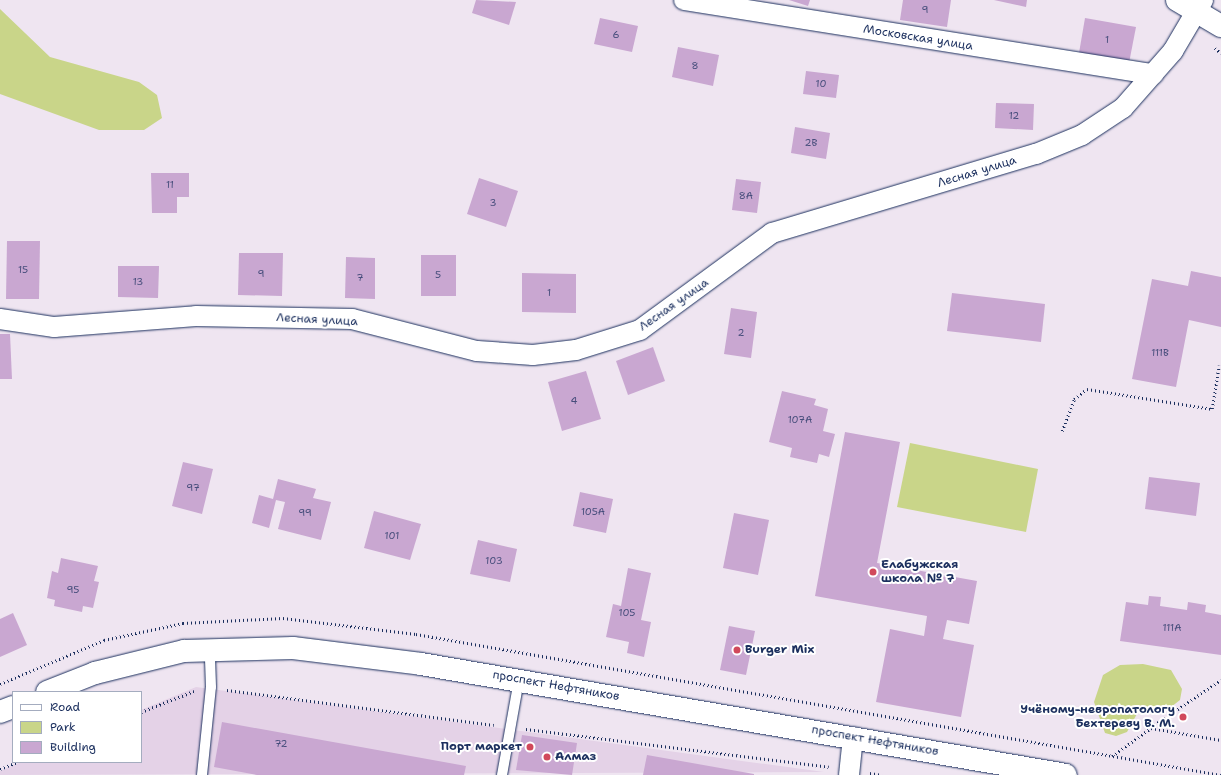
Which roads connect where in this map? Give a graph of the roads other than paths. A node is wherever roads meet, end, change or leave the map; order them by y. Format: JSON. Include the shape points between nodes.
{"nodes":[{"id":1,"x":684,"y":0,"type":"edge"},
{"id":2,"x":1177,"y":0,"type":"edge"},
{"id":3,"x":1201,"y":6,"type":"edge"},
{"id":4,"x":1221,"y":26,"type":"edge"},
{"id":5,"x":1153,"y":74,"type":"junction"},
{"id":6,"x":0,"y":319,"type":"edge"},
{"id":7,"x":210,"y":649,"type":"junction"},
{"id":8,"x":520,"y":680,"type":"junction"},
{"id":9,"x":50,"y":691,"type":"edge"},
{"id":10,"x":12,"y":706,"type":"edge"},
{"id":11,"x":0,"y":712,"type":"edge"},
{"id":12,"x":854,"y":737,"type":"junction"},
{"id":13,"x":202,"y":775,"type":"edge"},
{"id":14,"x":502,"y":775,"type":"edge"},
{"id":15,"x":850,"y":775,"type":"edge"},
{"id":16,"x":1066,"y":775,"type":"edge"}],
"edges":[{"from":1,"to":5,"type":"street","name":"Московская улица"},
{"from":2,"to":3,"type":"main road"},
{"from":3,"to":4,"type":"main road"},
{"from":3,"to":5,"type":"street","name":"Лесная улица","via":[[1173,51]]},
{"from":5,"to":6,"type":"street","name":"Лесная улица","via":[[1123,108],[1082,135],[1036,154],[772,233],[640,330],[576,350],[533,355],[477,351],[352,319],[196,316],[54,328]]},
{"from":7,"to":8,"type":"main road","name":"проспект Нефтяников","via":[[293,648],[362,654]]},
{"from":7,"to":9,"type":"main road","name":"проспект Нефтяников","via":[[184,651],[96,673]]},
{"from":7,"to":13,"type":"lane","via":[[212,687]]},
{"from":8,"to":12,"type":"main road","name":"проспект Нефтяников"},
{"from":8,"to":14,"type":"lane"},
{"from":10,"to":11,"type":"main road"},
{"from":12,"to":15,"type":"street"},
{"from":12,"to":16,"type":"main road","name":"проспект Нефтяников"}]}
